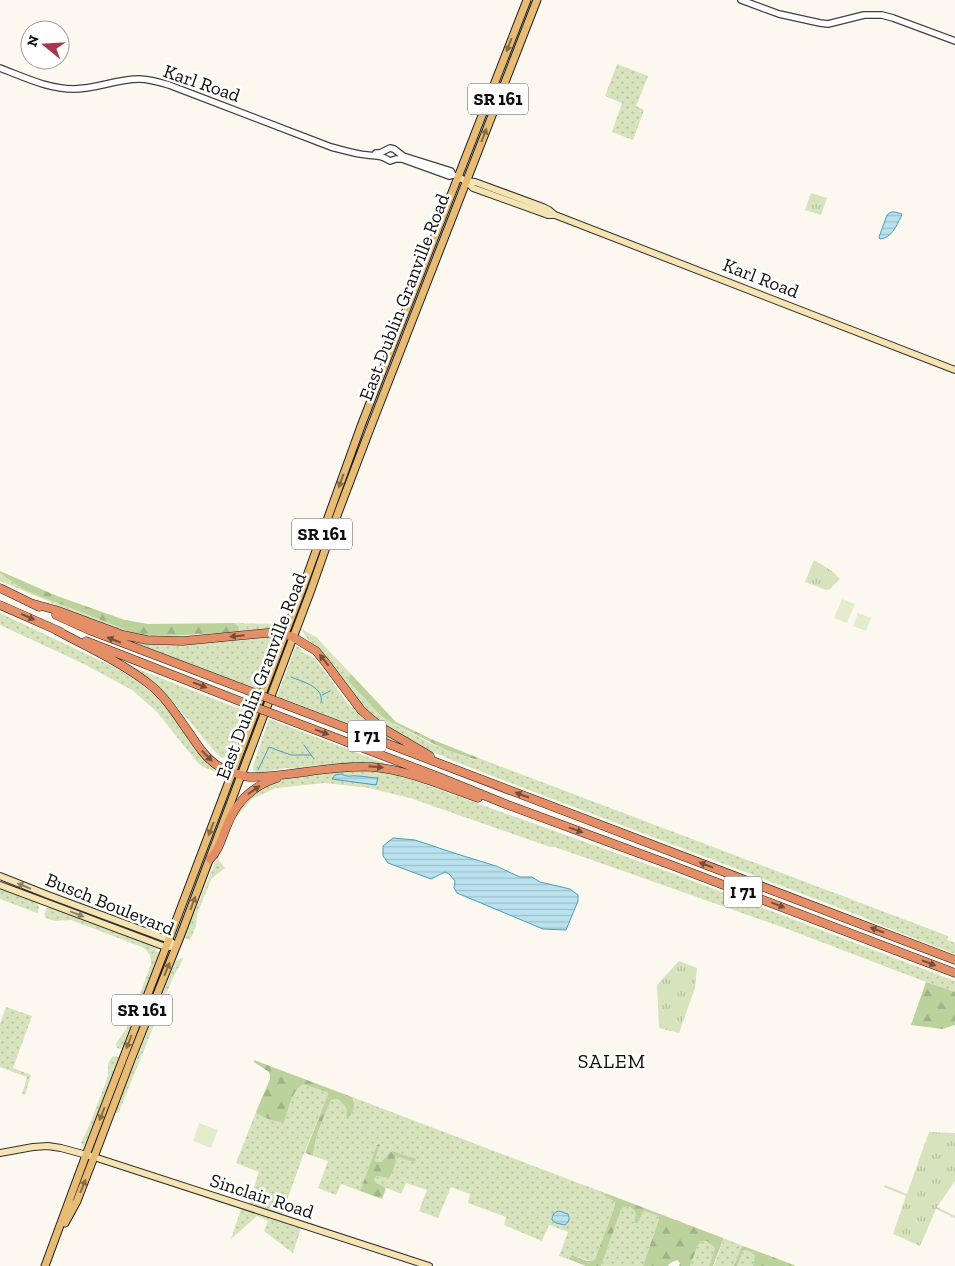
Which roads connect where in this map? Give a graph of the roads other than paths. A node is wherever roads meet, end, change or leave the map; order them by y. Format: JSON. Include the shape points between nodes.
{"nodes":[{"id":1,"x":527,"y":0,"type":"edge"},
{"id":2,"x":537,"y":0,"type":"edge"},
{"id":3,"x":741,"y":0,"type":"edge"},
{"id":4,"x":955,"y":41,"type":"edge"},
{"id":5,"x":0,"y":68,"type":"edge"},
{"id":6,"x":397,"y":151,"type":"junction"},
{"id":7,"x":386,"y":154,"type":"junction"},
{"id":8,"x":396,"y":159,"type":"junction"},
{"id":9,"x":456,"y":176,"type":"junction"},
{"id":10,"x":466,"y":181,"type":"junction"},
{"id":11,"x":955,"y":370,"type":"edge"},
{"id":12,"x":0,"y":588,"type":"edge"},
{"id":13,"x":34,"y":604,"type":"junction"},
{"id":14,"x":0,"y":605,"type":"edge"},
{"id":15,"x":56,"y":630,"type":"junction"},
{"id":16,"x":285,"y":634,"type":"junction"},
{"id":17,"x":293,"y":636,"type":"junction"},
{"id":18,"x":454,"y":769,"type":"junction"},
{"id":19,"x":232,"y":772,"type":"junction"},
{"id":20,"x":289,"y":774,"type":"junction"},
{"id":21,"x":241,"y":775,"type":"junction"},
{"id":22,"x":530,"y":813,"type":"junction"},
{"id":23,"x":210,"y":859,"type":"junction"},
{"id":24,"x":0,"y":876,"type":"edge"},
{"id":25,"x":0,"y":885,"type":"edge"},
{"id":26,"x":169,"y":940,"type":"junction"},
{"id":27,"x":176,"y":946,"type":"junction"},
{"id":28,"x":166,"y":947,"type":"junction"},
{"id":29,"x":955,"y":960,"type":"edge"},
{"id":30,"x":955,"y":973,"type":"edge"},
{"id":31,"x":0,"y":1153,"type":"edge"},
{"id":32,"x":86,"y":1155,"type":"junction"},
{"id":33,"x":94,"y":1157,"type":"junction"},
{"id":34,"x":52,"y":1248,"type":"junction"},
{"id":35,"x":45,"y":1266,"type":"edge"},
{"id":36,"x":429,"y":1266,"type":"edge"}],
"edges":[{"from":1,"to":9,"type":"main road","name":"East Dublin Granville Road","number":"SR 161","one_way":true},
{"from":10,"to":2,"type":"main road","name":"East Dublin Granville Road","number":"SR 161","one_way":true},
{"from":3,"to":4,"type":"street","via":[[778,14],[820,23],[864,14],[882,15]]},
{"from":5,"to":7,"type":"street","name":"Karl Road","via":[[68,89],[139,79],[153,81],[331,146],[364,155]]},
{"from":6,"to":7,"type":"street","via":[[392,148]]},
{"from":6,"to":8,"type":"street"},
{"from":6,"to":9,"type":"street","name":"Karl Road"},
{"from":7,"to":8,"type":"street","via":[[390,161]]},
{"from":8,"to":9,"type":"street","name":"Karl Road"},
{"from":9,"to":10,"type":"main road","name":"Karl Road"},
{"from":9,"to":16,"type":"main road","name":"East Dublin Granville Road","number":"SR 161","one_way":true},
{"from":10,"to":11,"type":"main road","name":"Karl Road","via":[[543,207],[555,215]]},
{"from":10,"to":17,"type":"main road","name":"East Dublin Granville Road","number":"SR 161"},
{"from":12,"to":13,"type":"highway","number":"I 71"},
{"from":16,"to":13,"type":"highway","one_way":true,"via":[[148,640],[123,635]]},
{"from":18,"to":13,"type":"highway","number":"I 71","one_way":true,"bridge":true,"via":[[89,630]]},
{"from":14,"to":15,"type":"highway","number":"I 71","one_way":true},
{"from":15,"to":19,"type":"highway","one_way":true,"via":[[150,684],[205,754],[215,764]]},
{"from":15,"to":22,"type":"highway","number":"I 71","one_way":true,"bridge":true},
{"from":16,"to":17,"type":"highway"},
{"from":16,"to":19,"type":"main road","name":"East Dublin Granville Road","number":"SR 161"},
{"from":18,"to":17,"type":"highway","one_way":true,"via":[[371,719],[316,651]]},
{"from":17,"to":21,"type":"main road","name":"East Dublin Granville Road","number":"SR 161"},
{"from":29,"to":18,"type":"highway","number":"I 71","one_way":true},
{"from":19,"to":21,"type":"highway"},
{"from":19,"to":26,"type":"main road","name":"East Dublin Granville Road","number":"SR 161","one_way":true},
{"from":20,"to":21,"type":"highway"},
{"from":20,"to":22,"type":"highway","one_way":true,"via":[[343,767],[384,768]]},
{"from":23,"to":20,"type":"highway","one_way":true,"via":[[217,852],[239,802],[259,786]]},
{"from":21,"to":23,"type":"main road","name":"East Dublin Granville Road","number":"SR 161"},
{"from":22,"to":30,"type":"highway","number":"I 71","one_way":true},
{"from":27,"to":23,"type":"main road","name":"East Dublin Granville Road","number":"SR 161","one_way":true},
{"from":26,"to":24,"type":"main road","name":"Busch Boulevard","one_way":true},
{"from":25,"to":28,"type":"main road","name":"Busch Boulevard","one_way":true},
{"from":26,"to":27,"type":"main road","name":"Busch Boulevard"},
{"from":26,"to":28,"type":"main road","name":"East Dublin Granville Road","number":"SR 161"},
{"from":27,"to":28,"type":"main road","name":"Busch Boulevard"},
{"from":33,"to":27,"type":"main road","name":"East Dublin Granville Road","number":"SR 161","one_way":true},
{"from":28,"to":32,"type":"main road","name":"East Dublin Granville Road","number":"SR 161","one_way":true},
{"from":31,"to":32,"type":"main road","name":"Sinclair Road","via":[[48,1146]]},
{"from":32,"to":33,"type":"main road","name":"Sinclair Road"},
{"from":32,"to":34,"type":"main road","name":"East Dublin Granville Road","number":"SR 161"},
{"from":34,"to":33,"type":"main road","name":"East Dublin Granville Road","number":"SR 161","one_way":true,"via":[[77,1201]]},
{"from":33,"to":36,"type":"main road","name":"Sinclair Road"},
{"from":34,"to":35,"type":"main road","name":"East Dublin Granville Road","number":"SR 161"}]}
